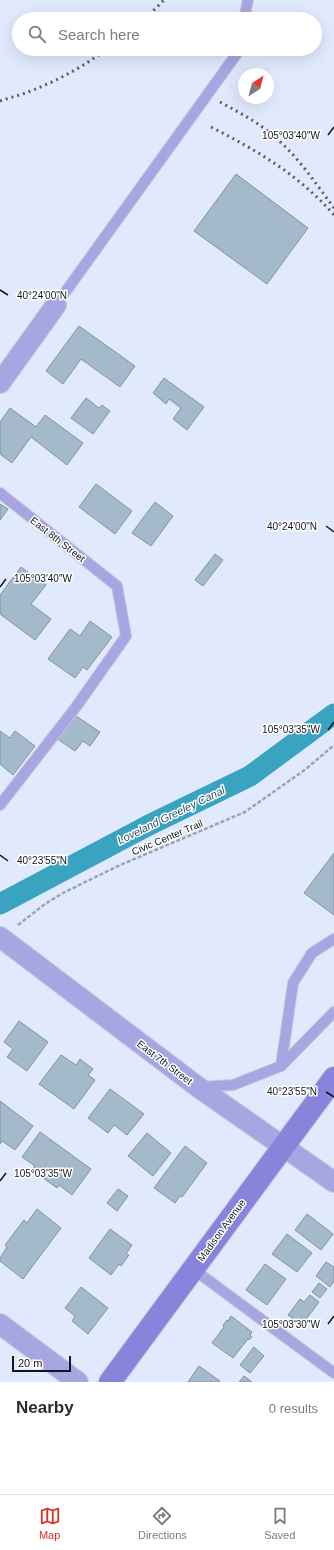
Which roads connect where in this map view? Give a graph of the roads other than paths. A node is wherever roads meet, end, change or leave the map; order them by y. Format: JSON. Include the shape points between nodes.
{"nodes":[{"id":1,"x":248,"y":0,"type":"edge"},
{"id":2,"x":245,"y":12,"type":"edge"},
{"id":3,"x":235,"y":56,"type":"edge"},
{"id":4,"x":56,"y":305,"type":"joint"},
{"id":5,"x":0,"y":383,"type":"edge"},
{"id":6,"x":0,"y":493,"type":"edge"},
{"id":7,"x":0,"y":805,"type":"edge"},
{"id":8,"x":8,"y":932,"type":"edge"},
{"id":9,"x":334,"y":939,"type":"edge"},
{"id":10,"x":334,"y":1012,"type":"edge"},
{"id":11,"x":280,"y":1066,"type":"junction"},
{"id":12,"x":334,"y":1078,"type":"edge"},
{"id":13,"x":198,"y":1087,"type":"junction"},
{"id":14,"x":282,"y":1147,"type":"junction"},
{"id":15,"x":334,"y":1182,"type":"edge"},
{"id":16,"x":193,"y":1269,"type":"junction"},
{"id":17,"x":0,"y":1324,"type":"edge"},
{"id":18,"x":334,"y":1373,"type":"edge"},
{"id":19,"x":78,"y":1382,"type":"edge"},
{"id":20,"x":110,"y":1382,"type":"edge"}],
"edges":[{"from":1,"to":2,"type":"lane"},
{"from":3,"to":4,"type":"lane"},
{"from":4,"to":5,"type":"street"},
{"from":6,"to":7,"type":"lane","name":"East 8th Street","via":[[117,586],[126,636],[76,707]]},
{"from":8,"to":13,"type":"street","name":"East 7th Street"},
{"from":9,"to":11,"type":"lane","via":[[312,953],[293,983]]},
{"from":10,"to":11,"type":"lane"},
{"from":11,"to":13,"type":"lane","via":[[233,1085]]},
{"from":12,"to":14,"type":"main road","name":"Madison Avenue"},
{"from":13,"to":14,"type":"street","name":"East 7th Street"},
{"from":14,"to":15,"type":"street","name":"East 7th Street"},
{"from":14,"to":16,"type":"main road","name":"Madison Avenue"},
{"from":16,"to":18,"type":"lane"},
{"from":16,"to":20,"type":"main road","name":"Madison Avenue"},
{"from":17,"to":19,"type":"street"}]}
